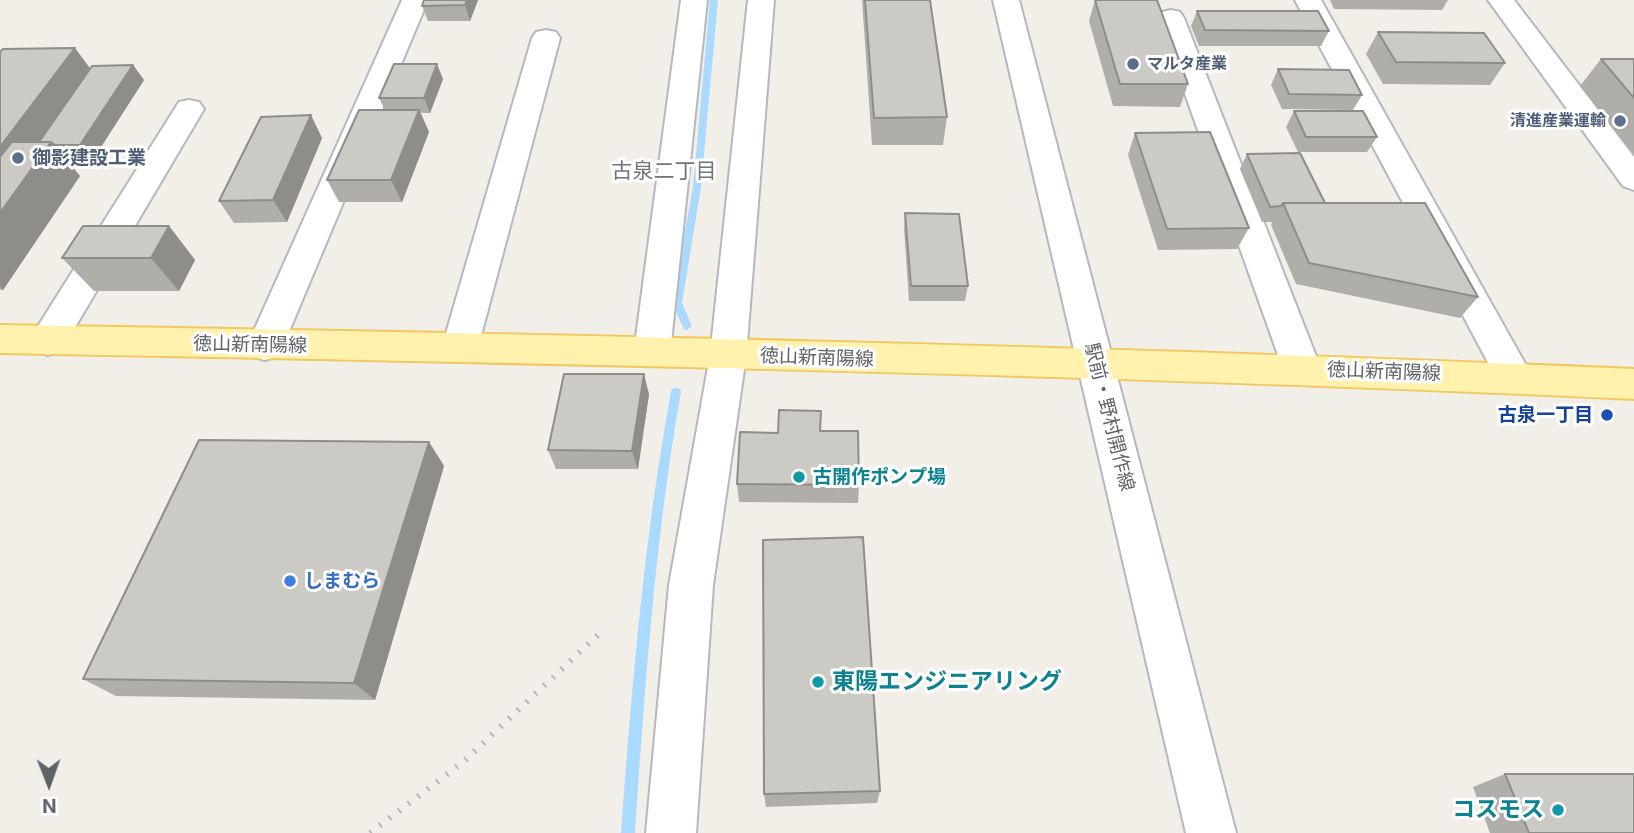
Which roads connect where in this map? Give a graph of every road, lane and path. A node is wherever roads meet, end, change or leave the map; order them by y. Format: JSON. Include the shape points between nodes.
{"nodes":[{"id":1,"x":415,"y":0,"type":"edge"},
{"id":2,"x":694,"y":0,"type":"edge"},
{"id":3,"x":761,"y":0,"type":"edge"},
{"id":4,"x":1006,"y":0,"type":"edge"},
{"id":5,"x":1308,"y":0,"type":"edge"},
{"id":6,"x":1501,"y":0,"type":"edge"},
{"id":7,"x":1171,"y":18,"type":"dead end"},
{"id":8,"x":546,"y":38,"type":"dead end"},
{"id":9,"x":190,"y":109,"type":"dead end"},
{"id":10,"x":1634,"y":179,"type":"edge"},
{"id":11,"x":0,"y":339,"type":"edge"},
{"id":12,"x":48,"y":341,"type":"junction"},
{"id":13,"x":265,"y":346,"type":"junction"},
{"id":14,"x":460,"y":347,"type":"junction"},
{"id":15,"x":652,"y":352,"type":"junction"},
{"id":16,"x":728,"y":356,"type":"junction"},
{"id":17,"x":1096,"y":366,"type":"junction"},
{"id":18,"x":1302,"y":369,"type":"junction"},
{"id":19,"x":1514,"y":377,"type":"junction"},
{"id":20,"x":1634,"y":384,"type":"edge"},
{"id":21,"x":671,"y":833,"type":"edge"},
{"id":22,"x":1211,"y":833,"type":"edge"}],
"edges":[{"from":1,"to":13,"type":"street"},
{"from":2,"to":15,"type":"street"},
{"from":3,"to":16,"type":"street"},
{"from":4,"to":17,"type":"street","name":"駅前・野村開作線"},
{"from":5,"to":19,"type":"street"},
{"from":6,"to":10,"type":"street"},
{"from":7,"to":18,"type":"street"},
{"from":8,"to":14,"type":"street"},
{"from":9,"to":12,"type":"street"},
{"from":11,"to":12,"type":"main road","name":"徳山新南陽線"},
{"from":12,"to":13,"type":"main road","name":"徳山新南陽線"},
{"from":13,"to":14,"type":"main road","name":"徳山新南陽線"},
{"from":14,"to":15,"type":"main road","name":"徳山新南陽線"},
{"from":15,"to":16,"type":"main road","name":"徳山新南陽線"},
{"from":16,"to":17,"type":"main road","name":"徳山新南陽線"},
{"from":16,"to":21,"type":"street","via":[[691,585]]},
{"from":17,"to":18,"type":"main road","name":"徳山新南陽線"},
{"from":17,"to":22,"type":"street","name":"駅前・野村開作線"},
{"from":18,"to":19,"type":"main road","name":"徳山新南陽線"},
{"from":19,"to":20,"type":"main road","name":"徳山新南陽線"}]}
